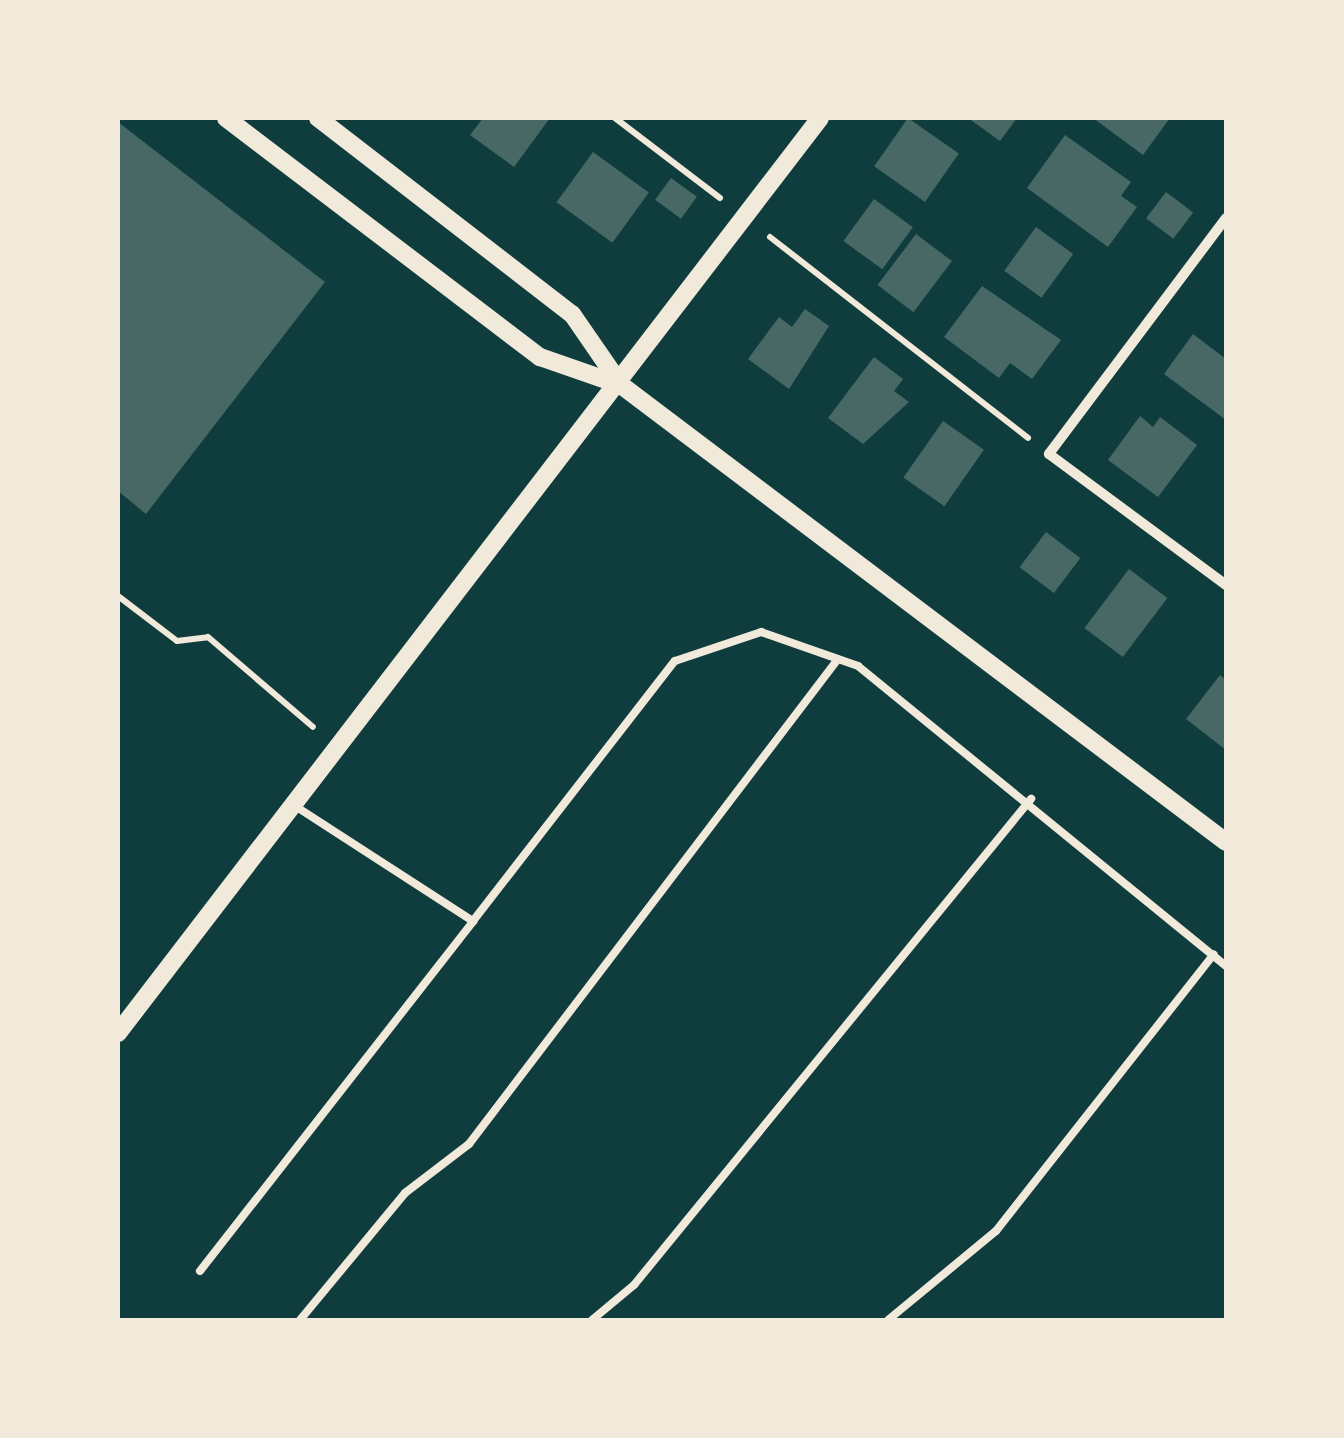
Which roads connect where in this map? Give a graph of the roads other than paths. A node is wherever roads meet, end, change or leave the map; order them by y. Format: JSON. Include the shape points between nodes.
{"nodes":[{"id":1,"x":226,"y":118,"type":"edge"},
{"id":2,"x":318,"y":118,"type":"edge"},
{"id":3,"x":820,"y":118,"type":"edge"},
{"id":4,"x":1226,"y":218,"type":"edge"},
{"id":5,"x":621,"y":385,"type":"junction"},
{"id":6,"x":1226,"y":584,"type":"edge"},
{"id":7,"x":838,"y":659,"type":"junction"},
{"id":8,"x":1031,"y":799,"type":"junction"},
{"id":9,"x":292,"y":804,"type":"junction"},
{"id":10,"x":1226,"y":842,"type":"edge"},
{"id":11,"x":472,"y":921,"type":"junction"},
{"id":12,"x":1214,"y":954,"type":"junction"},
{"id":13,"x":1226,"y":966,"type":"edge"},
{"id":14,"x":118,"y":1033,"type":"edge"},
{"id":15,"x":200,"y":1271,"type":"dead end"},
{"id":16,"x":300,"y":1320,"type":"edge"},
{"id":17,"x":592,"y":1320,"type":"edge"},
{"id":18,"x":888,"y":1320,"type":"edge"}],
"edges":[{"from":1,"to":5,"type":"street","via":[[540,358]]},
{"from":2,"to":5,"type":"street","via":[[572,314]]},
{"from":3,"to":5,"type":"street"},
{"from":4,"to":6,"type":"street","via":[[1049,454]]},
{"from":5,"to":9,"type":"street"},
{"from":5,"to":10,"type":"street"},
{"from":7,"to":8,"type":"lane"},
{"from":7,"to":11,"type":"lane","via":[[761,632],[675,661]]},
{"from":7,"to":16,"type":"lane","via":[[469,1144],[405,1193]]},
{"from":8,"to":12,"type":"lane"},
{"from":8,"to":17,"type":"lane","via":[[634,1285]]},
{"from":9,"to":11,"type":"lane"},
{"from":9,"to":14,"type":"street"},
{"from":11,"to":15,"type":"lane"},
{"from":12,"to":13,"type":"lane"},
{"from":12,"to":18,"type":"lane","via":[[996,1232]]}]}
